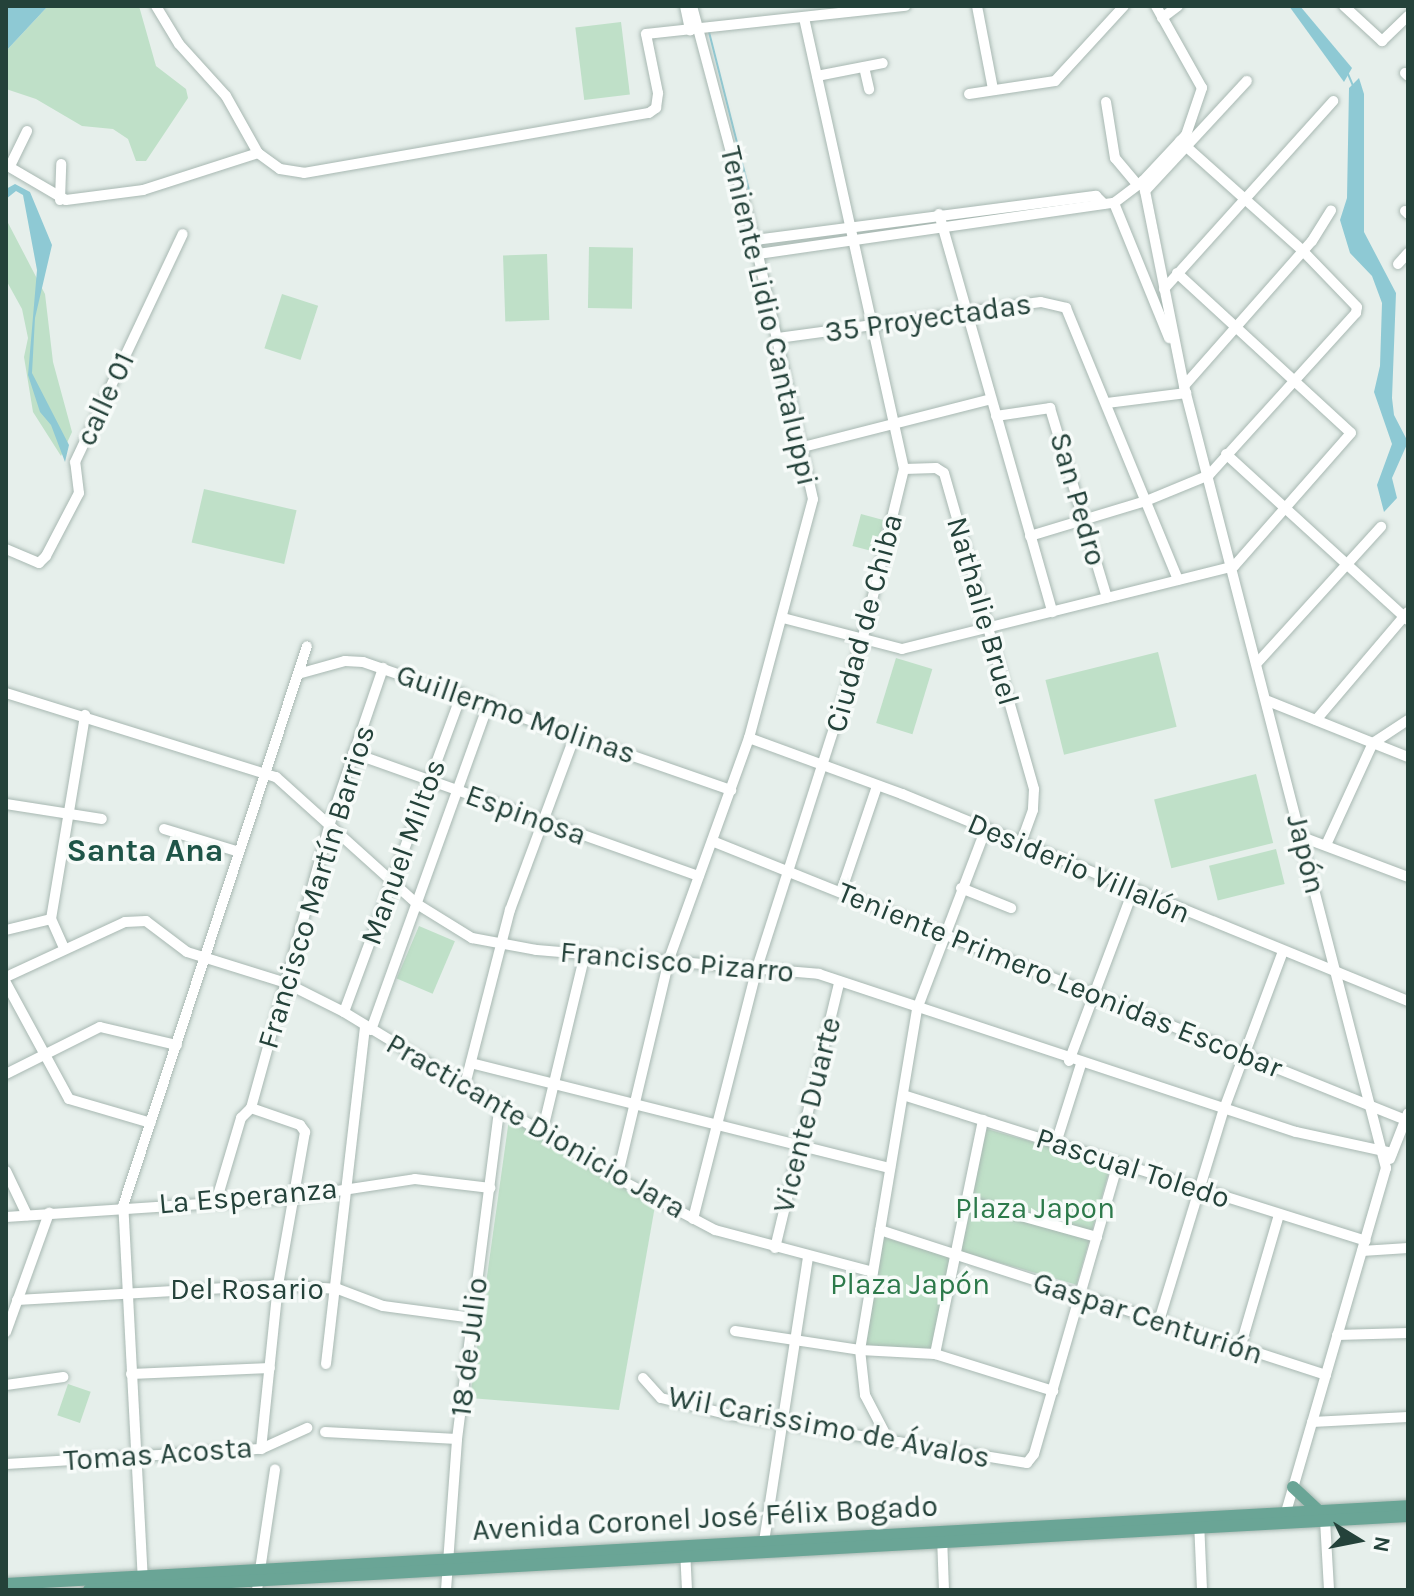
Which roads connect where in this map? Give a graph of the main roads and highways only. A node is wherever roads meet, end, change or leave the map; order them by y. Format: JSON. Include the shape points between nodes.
{"nodes":[{"id":1,"x":1293,"y":1487,"type":"road end"},
{"id":2,"x":1408,"y":1506,"type":"edge"},
{"id":3,"x":1322,"y":1515,"type":"junction"},
{"id":4,"x":1408,"y":1516,"type":"edge"},
{"id":5,"x":143,"y":1581,"type":"junction"},
{"id":6,"x":257,"y":1581,"type":"edge"},
{"id":7,"x":6,"y":1584,"type":"edge"},
{"id":8,"x":89,"y":1590,"type":"edge"},
{"id":9,"x":101,"y":1590,"type":"edge"}],
"edges":[{"from":1,"to":3,"type":"main road"},
{"from":2,"to":3,"type":"main road","name":"Avenida Coronel José Félix Bogado"},
{"from":3,"to":4,"type":"main road","name":"Avenida Coronel José Félix Bogado"},
{"from":3,"to":6,"type":"main road","name":"Avenida Coronel José Félix Bogado"},
{"from":5,"to":6,"type":"main road","name":"Avenida Coronel José Félix Bogado"},
{"from":5,"to":7,"type":"main road","name":"Avenida Coronel José Félix Bogado"},
{"from":5,"to":9,"type":"main road","name":"Avenida Coronel José Félix Bogado"},
{"from":8,"to":9,"type":"main road","name":"Avenida Coronel José Félix Bogado"}]}
